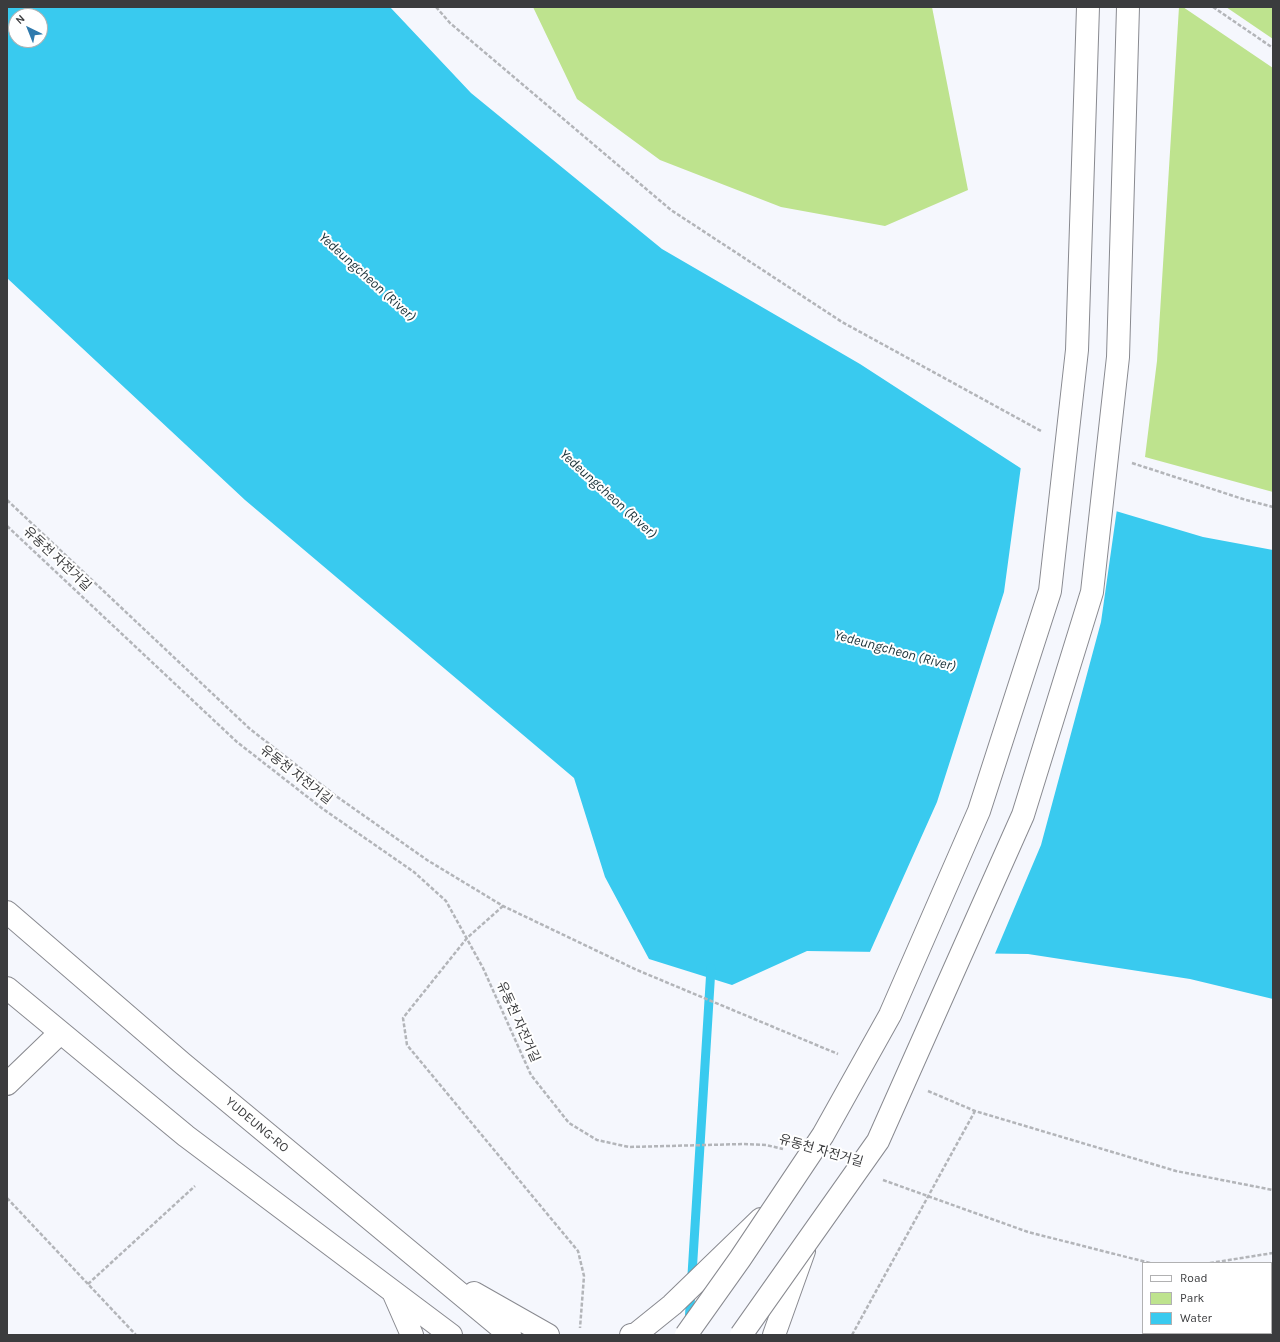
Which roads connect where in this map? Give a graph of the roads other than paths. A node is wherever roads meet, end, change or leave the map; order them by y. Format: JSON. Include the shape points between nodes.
{"nodes":[{"id":1,"x":1088,"y":7,"type":"edge"},
{"id":2,"x":1128,"y":7,"type":"edge"},
{"id":3,"x":7,"y":912,"type":"edge"},
{"id":4,"x":7,"y":988,"type":"edge"},
{"id":5,"x":60,"y":1032,"type":"junction"},
{"id":6,"x":7,"y":1084,"type":"edge"},
{"id":7,"x":776,"y":1205,"type":"junction"},
{"id":8,"x":807,"y":1242,"type":"junction"},
{"id":9,"x":423,"y":1264,"type":"junction"},
{"id":10,"x":393,"y":1293,"type":"junction"},
{"id":11,"x":633,"y":1334,"type":"edge"},
{"id":12,"x":412,"y":1335,"type":"edge"},
{"id":13,"x":450,"y":1335,"type":"edge"},
{"id":14,"x":510,"y":1335,"type":"edge"},
{"id":15,"x":548,"y":1335,"type":"edge"},
{"id":16,"x":686,"y":1335,"type":"edge"},
{"id":17,"x":740,"y":1335,"type":"edge"},
{"id":18,"x":774,"y":1335,"type":"edge"}],
"edges":[{"from":1,"to":7,"type":"main road","bridge":true,"via":[[1077,350],[1050,591],[979,811],[890,1015],[823,1135]]},
{"from":2,"to":8,"type":"main road","bridge":true,"via":[[1118,358],[1092,592],[1023,816],[878,1141]]},
{"from":3,"to":9,"type":"main road","name":"YUDEUNG-RO","via":[[182,1063]]},
{"from":4,"to":5,"type":"main road"},
{"from":5,"to":6,"type":"main road"},
{"from":5,"to":10,"type":"main road","via":[[186,1136]]},
{"from":7,"to":11,"type":"main road","bridge":true,"via":[[672,1305]]},
{"from":7,"to":16,"type":"main road","bridge":true},
{"from":8,"to":17,"type":"main road","bridge":true},
{"from":8,"to":18,"type":"main road","bridge":true},
{"from":9,"to":14,"type":"main road","name":"YUDEUNG-RO"},
{"from":9,"to":15,"type":"main road"},
{"from":10,"to":12,"type":"main road"},
{"from":10,"to":13,"type":"main road"}]}
